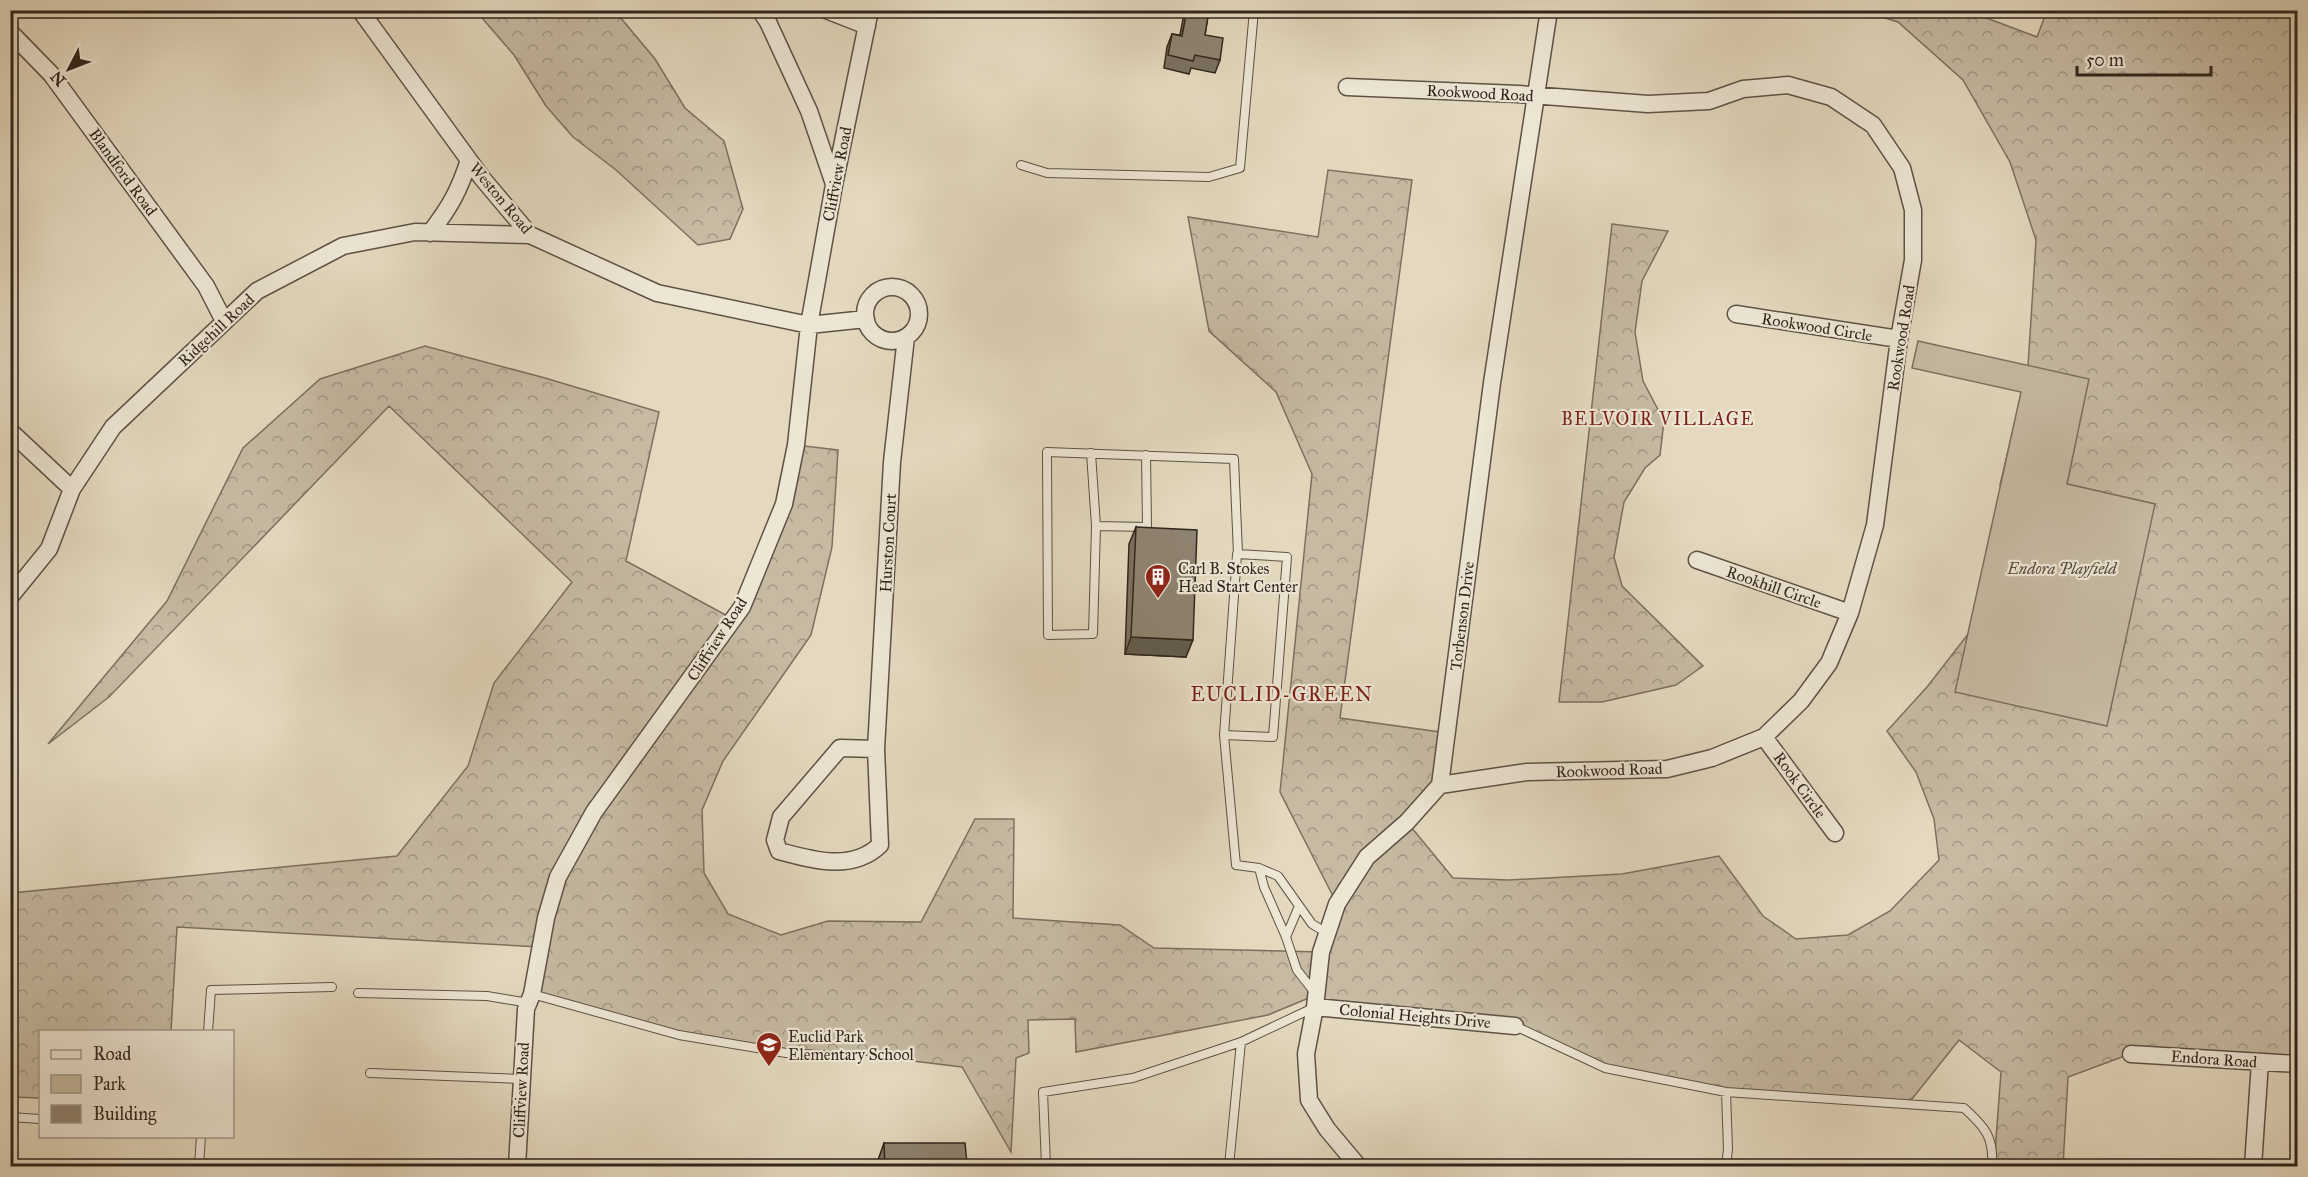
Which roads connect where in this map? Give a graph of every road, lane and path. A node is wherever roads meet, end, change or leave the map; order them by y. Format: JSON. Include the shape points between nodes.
{"nodes":[{"id":1,"x":360,"y":10,"type":"edge"},
{"id":2,"x":760,"y":10,"type":"edge"},
{"id":3,"x":826,"y":10,"type":"edge"},
{"id":4,"x":1254,"y":10,"type":"edge"},
{"id":5,"x":1549,"y":10,"type":"edge"},
{"id":6,"x":869,"y":18,"type":"edge"},
{"id":7,"x":10,"y":32,"type":"edge"},
{"id":8,"x":1347,"y":87,"type":"dead end"},
{"id":9,"x":1537,"y":96,"type":"junction"},
{"id":10,"x":469,"y":160,"type":"junction"},
{"id":11,"x":1021,"y":165,"type":"dead end"},
{"id":12,"x":834,"y":185,"type":"junction"},
{"id":13,"x":430,"y":233,"type":"junction"},
{"id":14,"x":530,"y":236,"type":"junction"},
{"id":15,"x":1736,"y":314,"type":"dead end"},
{"id":16,"x":866,"y":319,"type":"junction"},
{"id":17,"x":224,"y":321,"type":"junction"},
{"id":18,"x":809,"y":325,"type":"junction"},
{"id":19,"x":906,"y":337,"type":"junction"},
{"id":20,"x":1899,"y":339,"type":"junction"},
{"id":21,"x":10,"y":432,"type":"edge"},
{"id":22,"x":1091,"y":453,"type":"junction"},
{"id":23,"x":1146,"y":455,"type":"junction"},
{"id":24,"x":72,"y":489,"type":"junction"},
{"id":25,"x":1096,"y":526,"type":"junction"},
{"id":26,"x":1238,"y":554,"type":"junction"},
{"id":27,"x":1698,"y":560,"type":"dead end"},
{"id":28,"x":10,"y":597,"type":"edge"},
{"id":29,"x":1850,"y":614,"type":"junction"},
{"id":30,"x":1224,"y":735,"type":"junction"},
{"id":31,"x":1764,"y":737,"type":"junction"},
{"id":32,"x":876,"y":749,"type":"junction"},
{"id":33,"x":1440,"y":785,"type":"junction"},
{"id":34,"x":1835,"y":833,"type":"dead end"},
{"id":35,"x":1259,"y":868,"type":"junction"},
{"id":36,"x":1299,"y":906,"type":"junction"},
{"id":37,"x":1327,"y":933,"type":"junction"},
{"id":38,"x":1286,"y":937,"type":"junction"},
{"id":39,"x":332,"y":987,"type":"dead end"},
{"id":40,"x":358,"y":993,"type":"dead end"},
{"id":41,"x":530,"y":998,"type":"junction"},
{"id":42,"x":1316,"y":1001,"type":"junction"},
{"id":43,"x":1515,"y":1026,"type":"joint"},
{"id":44,"x":208,"y":1030,"type":"edge"},
{"id":45,"x":1241,"y":1042,"type":"junction"},
{"id":46,"x":2131,"y":1053,"type":"dead end"},
{"id":47,"x":839,"y":1056,"type":"dead end"},
{"id":48,"x":2260,"y":1062,"type":"junction"},
{"id":49,"x":2298,"y":1064,"type":"edge"},
{"id":50,"x":370,"y":1073,"type":"dead end"},
{"id":51,"x":522,"y":1079,"type":"junction"},
{"id":52,"x":1726,"y":1092,"type":"junction"},
{"id":53,"x":10,"y":1117,"type":"edge"},
{"id":54,"x":39,"y":1119,"type":"edge"},
{"id":55,"x":201,"y":1138,"type":"edge"},
{"id":56,"x":200,"y":1167,"type":"edge"},
{"id":57,"x":517,"y":1167,"type":"edge"},
{"id":58,"x":1046,"y":1167,"type":"edge"},
{"id":59,"x":1229,"y":1167,"type":"edge"},
{"id":60,"x":1358,"y":1167,"type":"edge"},
{"id":61,"x":1726,"y":1167,"type":"edge"},
{"id":62,"x":1992,"y":1167,"type":"edge"},
{"id":63,"x":2253,"y":1167,"type":"edge"}],
"edges":[{"from":1,"to":10,"type":"street","name":"Weston Road"},
{"from":2,"to":12,"type":"street","via":[[809,111]]},
{"from":3,"to":6,"type":"street"},
{"from":4,"to":11,"type":"lane","via":[[1240,168],[1209,177],[1047,173]]},
{"from":5,"to":9,"type":"street","name":"Torbenson Drive"},
{"from":6,"to":12,"type":"street","name":"Cliffview Road"},
{"from":7,"to":17,"type":"street","name":"Blandford Road","via":[[51,74],[206,285]]},
{"from":8,"to":9,"type":"street","name":"Rookwood Road"},
{"from":9,"to":20,"type":"street","name":"Rookwood Road","via":[[1648,104],[1709,101],[1743,89],[1788,85],[1831,97],[1856,113],[1873,125],[1902,168],[1913,210],[1913,260]]},
{"from":9,"to":33,"type":"street","name":"Torbenson Drive","via":[[1492,383]]},
{"from":10,"to":13,"type":"street","via":[[458,192]]},
{"from":10,"to":14,"type":"street","name":"Weston Road"},
{"from":12,"to":18,"type":"street","name":"Cliffview Road"},
{"from":13,"to":14,"type":"street","name":"Ridgehill Road"},
{"from":13,"to":17,"type":"street","name":"Ridgehill Road","via":[[415,232],[343,246],[258,291]]},
{"from":14,"to":18,"type":"street","name":"Weston Road","via":[[657,293]]},
{"from":15,"to":20,"type":"street","name":"Rookwood Circle"},
{"from":16,"to":18,"type":"street"},
{"from":16,"to":19,"type":"street","via":[[882,338]]},
{"from":16,"to":19,"type":"street","name":"Hurston Court","via":[[868,302],[880,290],[906,291],[917,305],[917,322]]},
{"from":17,"to":24,"type":"street","name":"Ridgehill Road","via":[[113,427]]},
{"from":18,"to":41,"type":"street","name":"Cliffview Road","via":[[796,445],[784,504],[742,607],[594,812],[558,877]]},
{"from":19,"to":32,"type":"street","name":"Hurston Court","via":[[892,462]]},
{"from":20,"to":29,"type":"street","name":"Rookwood Road","via":[[1875,525]]},
{"from":21,"to":24,"type":"street"},
{"from":22,"to":23,"type":"lane"},
{"from":22,"to":25,"type":"lane"},
{"from":22,"to":25,"type":"lane","via":[[1047,452],[1048,635],[1093,634]]},
{"from":23,"to":25,"type":"lane","via":[[1147,527]]},
{"from":23,"to":26,"type":"lane","via":[[1234,459]]},
{"from":24,"to":28,"type":"street","name":"Ridgehill Road","via":[[49,549]]},
{"from":26,"to":30,"type":"lane"},
{"from":26,"to":30,"type":"lane","via":[[1287,557],[1273,737]]},
{"from":27,"to":29,"type":"street","name":"Rookhill Circle"},
{"from":29,"to":31,"type":"street","name":"Rookwood Road","via":[[1829,663],[1801,701]]},
{"from":30,"to":35,"type":"lane","via":[[1236,865]]},
{"from":31,"to":33,"type":"street","name":"Rookwood Road","via":[[1712,758],[1667,769],[1527,772]]},
{"from":31,"to":34,"type":"street","name":"Rook Circle"},
{"from":32,"to":32,"type":"street","name":"Hurston Court","via":[[840,748],[781,817],[775,840],[778,851],[826,862],[846,861],[871,853],[880,845]]},
{"from":33,"to":37,"type":"street","via":[[1407,822],[1367,857],[1337,904]]},
{"from":35,"to":36,"type":"lane","via":[[1278,876]]},
{"from":35,"to":38,"type":"lane"},
{"from":36,"to":37,"type":"lane","via":[[1312,924]]},
{"from":36,"to":38,"type":"lane"},
{"from":37,"to":42,"type":"street"},
{"from":38,"to":42,"type":"lane","via":[[1297,970]]},
{"from":39,"to":44,"type":"lane","via":[[211,990]]},
{"from":40,"to":41,"type":"lane"},
{"from":41,"to":47,"type":"lane","via":[[679,1035],[786,1053]]},
{"from":41,"to":51,"type":"street","name":"Cliffview Road"},
{"from":42,"to":43,"type":"street","name":"Colonial Heights Drive"},
{"from":42,"to":45,"type":"lane"},
{"from":42,"to":60,"type":"street","via":[[1306,1054],[1309,1100]]},
{"from":43,"to":52,"type":"lane","via":[[1605,1068]]},
{"from":45,"to":58,"type":"lane","via":[[1133,1078],[1043,1092]]},
{"from":45,"to":59,"type":"lane"},
{"from":46,"to":48,"type":"street","name":"Endora Road"},
{"from":48,"to":49,"type":"street","name":"Endora Road"},
{"from":48,"to":63,"type":"street"},
{"from":50,"to":51,"type":"lane"},
{"from":51,"to":57,"type":"street","name":"Cliffview Road"},
{"from":52,"to":61,"type":"lane"},
{"from":52,"to":62,"type":"lane","via":[[1964,1108],[1990,1138],[1994,1149]]},
{"from":53,"to":54,"type":"lane"},
{"from":55,"to":56,"type":"lane"}]}
